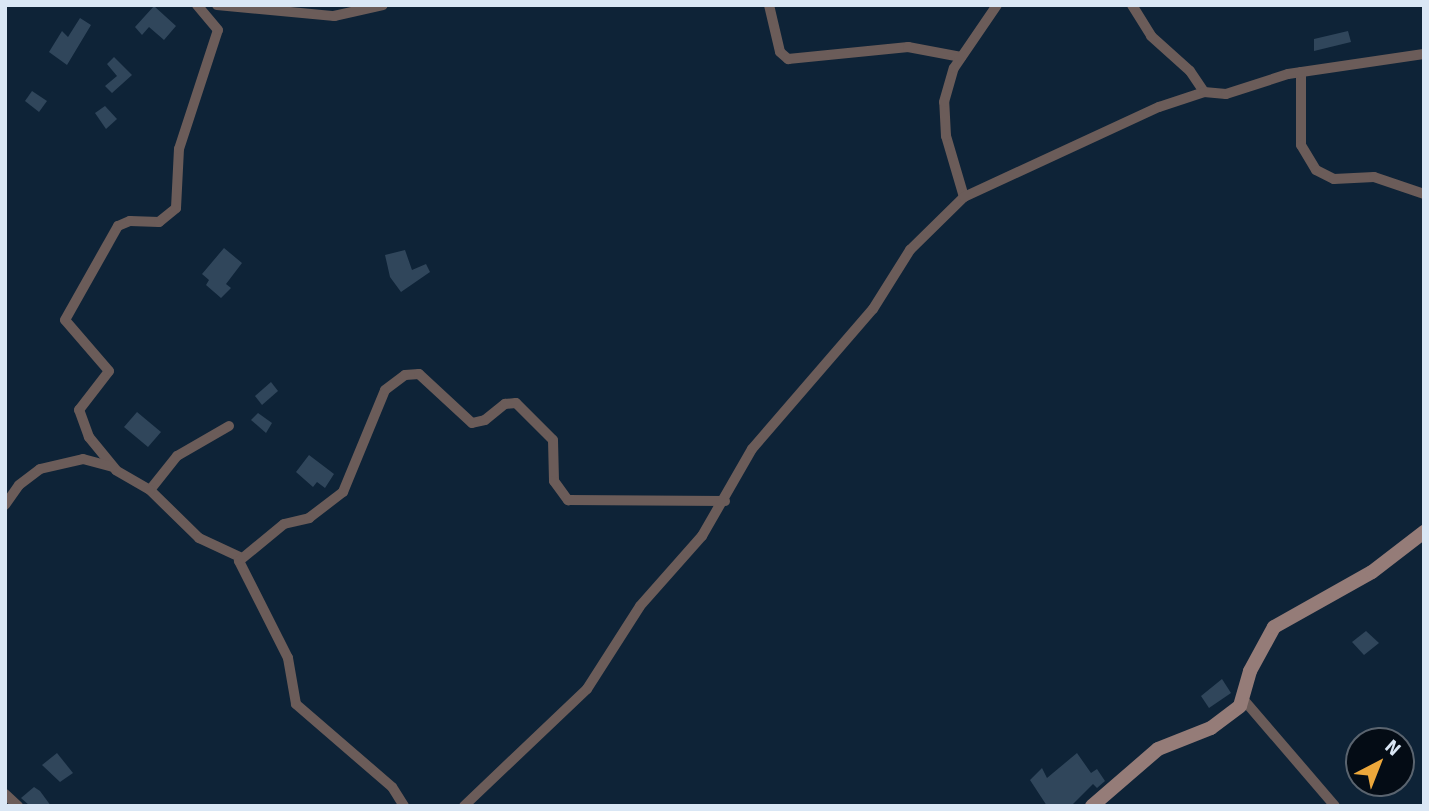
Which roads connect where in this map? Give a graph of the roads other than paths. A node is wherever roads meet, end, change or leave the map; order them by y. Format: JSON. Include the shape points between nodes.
{"nodes":[{"id":1,"x":197,"y":5,"type":"edge"},
{"id":2,"x":217,"y":5,"type":"edge"},
{"id":3,"x":383,"y":5,"type":"edge"},
{"id":4,"x":769,"y":5,"type":"edge"},
{"id":5,"x":997,"y":5,"type":"edge"},
{"id":6,"x":1132,"y":5,"type":"edge"},
{"id":7,"x":1424,"y":54,"type":"edge"},
{"id":8,"x":961,"y":57,"type":"junction"},
{"id":9,"x":1301,"y":72,"type":"junction"},
{"id":10,"x":1204,"y":92,"type":"junction"},
{"id":11,"x":1424,"y":194,"type":"edge"},
{"id":12,"x":964,"y":197,"type":"junction"},
{"id":13,"x":229,"y":426,"type":"dead end"},
{"id":14,"x":112,"y":467,"type":"junction"},
{"id":15,"x":150,"y":490,"type":"junction"},
{"id":16,"x":725,"y":501,"type":"junction"},
{"id":17,"x":5,"y":505,"type":"edge"},
{"id":18,"x":1424,"y":532,"type":"edge"},
{"id":19,"x":240,"y":557,"type":"junction"},
{"id":20,"x":1243,"y":699,"type":"junction"},
{"id":21,"x":5,"y":794,"type":"edge"},
{"id":22,"x":18,"y":806,"type":"edge"},
{"id":23,"x":404,"y":806,"type":"edge"},
{"id":24,"x":464,"y":806,"type":"edge"},
{"id":25,"x":1092,"y":806,"type":"edge"},
{"id":26,"x":1335,"y":806,"type":"edge"}],
"edges":[{"from":1,"to":14,"type":"street","via":[[218,30],[179,149],[176,208],[159,222],[130,221],[118,226],[110,248],[66,313],[70,331],[109,371],[78,415]]},
{"from":2,"to":3,"type":"street","via":[[334,16]]},
{"from":4,"to":8,"type":"street","via":[[776,43],[788,59],[908,47]]},
{"from":5,"to":8,"type":"street"},
{"from":6,"to":10,"type":"street","via":[[1150,36],[1190,71]]},
{"from":7,"to":9,"type":"street"},
{"from":8,"to":12,"type":"street","via":[[944,102],[946,136]]},
{"from":9,"to":10,"type":"street","via":[[1248,89]]},
{"from":9,"to":11,"type":"street","via":[[1301,145],[1316,170],[1334,179],[1374,177]]},
{"from":10,"to":12,"type":"street","via":[[1159,107]]},
{"from":12,"to":16,"type":"street","via":[[910,250],[873,309],[752,449]]},
{"from":13,"to":15,"type":"street","via":[[177,456]]},
{"from":14,"to":15,"type":"street"},
{"from":14,"to":17,"type":"street","via":[[83,459],[40,469],[19,485]]},
{"from":15,"to":19,"type":"street","via":[[199,538]]},
{"from":16,"to":19,"type":"street","via":[[568,500],[554,481],[553,440],[521,407],[510,402],[472,423],[424,377],[413,373],[398,379],[379,399],[353,478],[337,498],[309,517],[284,524]]},
{"from":16,"to":24,"type":"street","via":[[702,536],[640,606],[587,689]]},
{"from":18,"to":20,"type":"street","via":[[1372,572],[1274,627],[1250,671]]},
{"from":19,"to":23,"type":"street","via":[[241,568],[288,658],[296,704],[393,787]]},
{"from":20,"to":25,"type":"street","via":[[1211,728],[1158,749]]},
{"from":20,"to":26,"type":"street"},
{"from":21,"to":22,"type":"street"}]}
